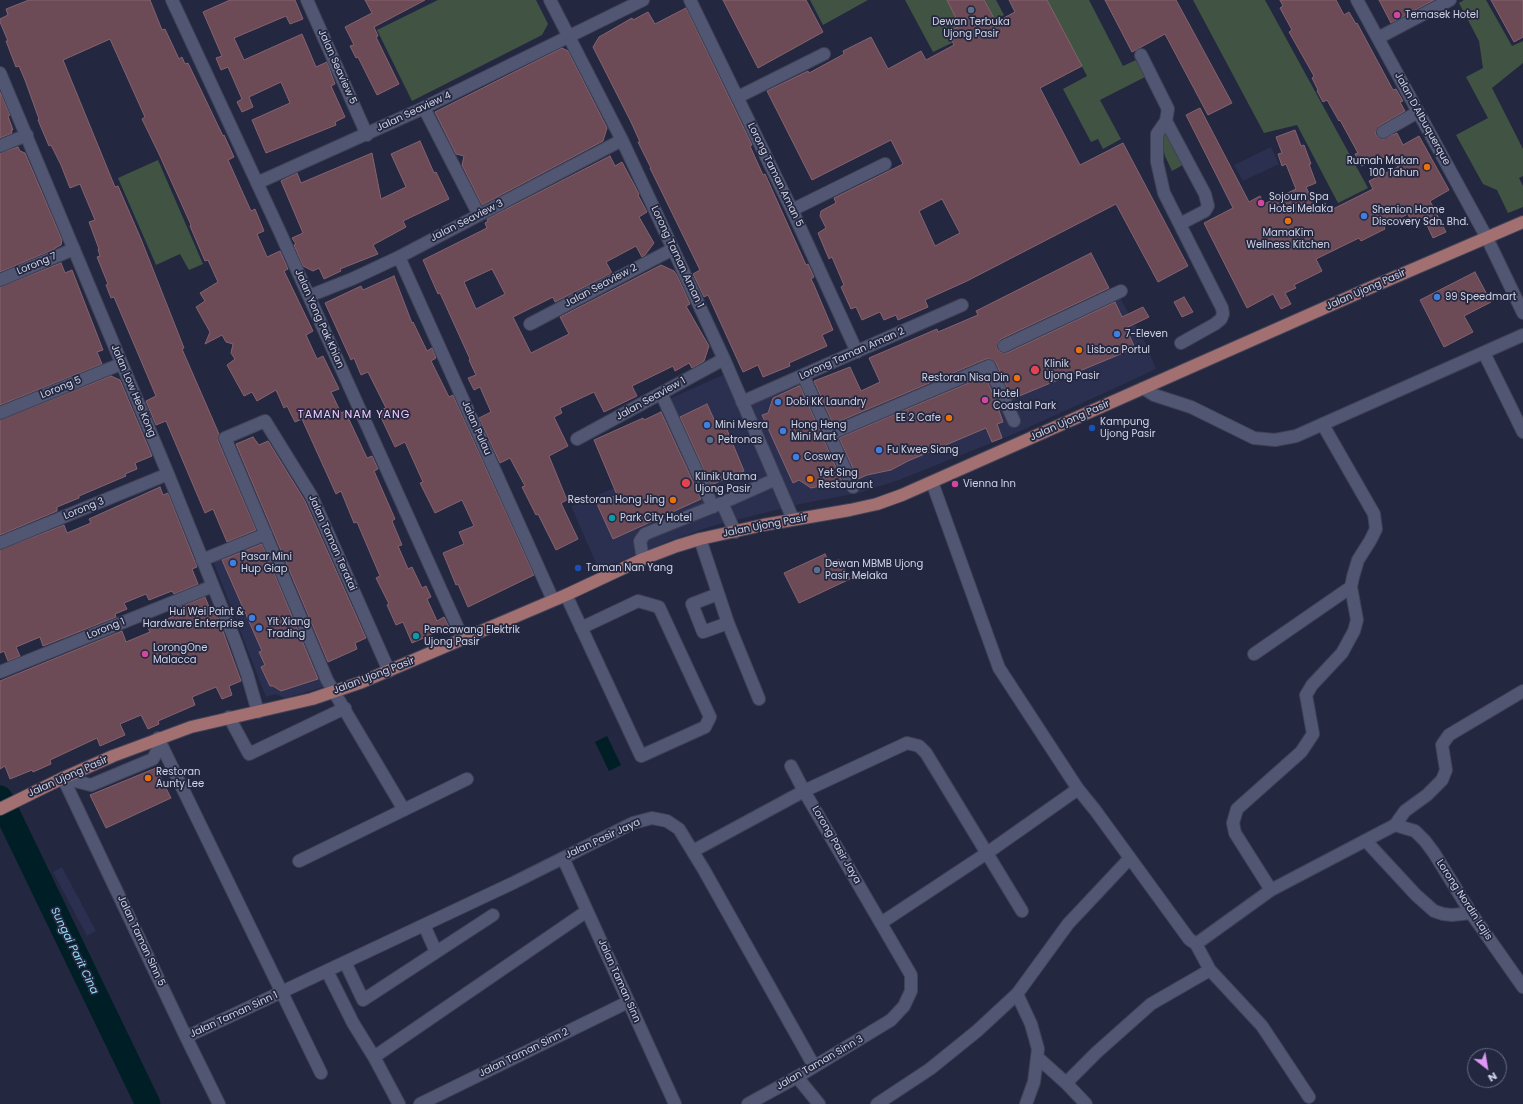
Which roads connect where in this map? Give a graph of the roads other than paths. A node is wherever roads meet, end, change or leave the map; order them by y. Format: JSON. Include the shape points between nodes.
{"nodes":[{"id":1,"x":307,"y":0,"type":"edge"},
{"id":2,"x":550,"y":0,"type":"edge"},
{"id":3,"x":643,"y":0,"type":"edge"},
{"id":4,"x":690,"y":0,"type":"edge"},
{"id":5,"x":1357,"y":0,"type":"edge"},
{"id":6,"x":1450,"y":0,"type":"edge"},
{"id":7,"x":177,"y":2,"type":"edge"},
{"id":8,"x":569,"y":36,"type":"junction"},
{"id":9,"x":1378,"y":38,"type":"junction"},
{"id":10,"x":824,"y":54,"type":"dead end"},
{"id":11,"x":1141,"y":55,"type":"dead end"},
{"id":12,"x":0,"y":72,"type":"edge"},
{"id":13,"x":738,"y":98,"type":"junction"},
{"id":14,"x":424,"y":108,"type":"junction"},
{"id":15,"x":1418,"y":112,"type":"junction"},
{"id":16,"x":1166,"y":122,"type":"junction"},
{"id":17,"x":1383,"y":132,"type":"dead end"},
{"id":18,"x":26,"y":135,"type":"junction"},
{"id":19,"x":366,"y":135,"type":"junction"},
{"id":20,"x":622,"y":140,"type":"junction"},
{"id":21,"x":0,"y":146,"type":"edge"},
{"id":22,"x":885,"y":164,"type":"dead end"},
{"id":23,"x":258,"y":183,"type":"junction"},
{"id":24,"x":792,"y":210,"type":"junction"},
{"id":25,"x":479,"y":215,"type":"junction"},
{"id":26,"x":1523,"y":222,"type":"edge"},
{"id":27,"x":1180,"y":224,"type":"junction"},
{"id":28,"x":1486,"y":238,"type":"junction"},
{"id":29,"x":74,"y":249,"type":"junction"},
{"id":30,"x":673,"y":249,"type":"junction"},
{"id":31,"x":399,"y":257,"type":"junction"},
{"id":32,"x":0,"y":280,"type":"edge"},
{"id":33,"x":1121,"y":291,"type":"dead end"},
{"id":34,"x":309,"y":296,"type":"junction"},
{"id":35,"x":962,"y":306,"type":"dead end"},
{"id":36,"x":1523,"y":313,"type":"edge"},
{"id":37,"x":530,"y":324,"type":"dead end"},
{"id":38,"x":1523,"y":335,"type":"edge"},
{"id":39,"x":1181,"y":343,"type":"dead end"},
{"id":40,"x":1004,"y":346,"type":"dead end"},
{"id":41,"x":856,"y":352,"type":"junction"},
{"id":42,"x":1484,"y":353,"type":"junction"},
{"id":43,"x":724,"y":359,"type":"junction"},
{"id":44,"x":121,"y":364,"type":"junction"},
{"id":45,"x":803,"y":375,"type":"junction"},
{"id":46,"x":1143,"y":388,"type":"junction"},
{"id":47,"x":662,"y":393,"type":"junction"},
{"id":48,"x":742,"y":402,"type":"junction"},
{"id":49,"x":0,"y":413,"type":"edge"},
{"id":50,"x":1014,"y":421,"type":"dead end"},
{"id":51,"x":1323,"y":425,"type":"junction"},
{"id":52,"x":1523,"y":432,"type":"edge"},
{"id":53,"x":830,"y":434,"type":"junction"},
{"id":54,"x":577,"y":439,"type":"dead end"},
{"id":55,"x":168,"y":474,"type":"junction"},
{"id":56,"x":776,"y":479,"type":"junction"},
{"id":57,"x":932,"y":482,"type":"junction"},
{"id":58,"x":853,"y":487,"type":"dead end"},
{"id":59,"x":717,"y":505,"type":"junction"},
{"id":60,"x":793,"y":519,"type":"junction"},
{"id":61,"x":735,"y":532,"type":"junction"},
{"id":62,"x":266,"y":534,"type":"junction"},
{"id":63,"x":700,"y":539,"type":"junction"},
{"id":64,"x":0,"y":543,"type":"edge"},
{"id":65,"x":202,"y":560,"type":"junction"},
{"id":66,"x":643,"y":560,"type":"junction"},
{"id":67,"x":213,"y":586,"type":"junction"},
{"id":68,"x":1351,"y":587,"type":"junction"},
{"id":69,"x":718,"y":594,"type":"junction"},
{"id":70,"x":566,"y":595,"type":"junction"},
{"id":71,"x":553,"y":600,"type":"junction"},
{"id":72,"x":728,"y":623,"type":"junction"},
{"id":73,"x":581,"y":628,"type":"junction"},
{"id":74,"x":463,"y":639,"type":"junction"},
{"id":75,"x":1254,"y":654,"type":"dead end"},
{"id":76,"x":389,"y":671,"type":"junction"},
{"id":77,"x":0,"y":672,"type":"edge"},
{"id":78,"x":335,"y":691,"type":"junction"},
{"id":79,"x":1523,"y":691,"type":"edge"},
{"id":80,"x":759,"y":699,"type":"dead end"},
{"id":81,"x":345,"y":708,"type":"junction"},
{"id":82,"x":258,"y":712,"type":"junction"},
{"id":83,"x":229,"y":717,"type":"junction"},
{"id":84,"x":158,"y":738,"type":"junction"},
{"id":85,"x":791,"y":766,"type":"dead end"},
{"id":86,"x":63,"y":778,"type":"junction"},
{"id":87,"x":467,"y":779,"type":"dead end"},
{"id":88,"x":1078,"y":789,"type":"junction"},
{"id":89,"x":804,"y":791,"type":"junction"},
{"id":90,"x":0,"y":809,"type":"edge"},
{"id":91,"x":404,"y":810,"type":"junction"},
{"id":92,"x":1395,"y":825,"type":"junction"},
{"id":93,"x":1366,"y":841,"type":"junction"},
{"id":94,"x":694,"y":851,"type":"junction"},
{"id":95,"x":987,"y":853,"type":"junction"},
{"id":96,"x":563,"y":858,"type":"junction"},
{"id":97,"x":1130,"y":858,"type":"junction"},
{"id":98,"x":299,"y":861,"type":"dead end"},
{"id":99,"x":1271,"y":890,"type":"junction"},
{"id":100,"x":587,"y":911,"type":"junction"},
{"id":101,"x":1022,"y":911,"type":"dead end"},
{"id":102,"x":1471,"y":913,"type":"junction"},
{"id":103,"x":493,"y":915,"type":"dead end"},
{"id":104,"x":881,"y":923,"type":"junction"},
{"id":105,"x":424,"y":925,"type":"junction"},
{"id":106,"x":1196,"y":944,"type":"junction"},
{"id":107,"x":436,"y":952,"type":"junction"},
{"id":108,"x":345,"y":962,"type":"junction"},
{"id":109,"x":1210,"y":970,"type":"junction"},
{"id":110,"x":327,"y":971,"type":"junction"},
{"id":111,"x":1523,"y":988,"type":"edge"},
{"id":112,"x":282,"y":992,"type":"junction"},
{"id":113,"x":1017,"y":994,"type":"junction"},
{"id":114,"x":628,"y":1002,"type":"junction"},
{"id":115,"x":871,"y":1033,"type":"joint"},
{"id":116,"x":186,"y":1037,"type":"junction"},
{"id":117,"x":1037,"y":1056,"type":"junction"},
{"id":118,"x":374,"y":1057,"type":"junction"},
{"id":119,"x":814,"y":1066,"type":"junction"},
{"id":120,"x":321,"y":1073,"type":"dead end"},
{"id":121,"x":797,"y":1077,"type":"junction"},
{"id":122,"x":1066,"y":1083,"type":"junction"},
{"id":123,"x":1310,"y":1097,"type":"dead end"},
{"id":124,"x":219,"y":1104,"type":"edge"},
{"id":125,"x":399,"y":1104,"type":"edge"},
{"id":126,"x":420,"y":1104,"type":"edge"},
{"id":127,"x":675,"y":1104,"type":"edge"},
{"id":128,"x":748,"y":1104,"type":"edge"},
{"id":129,"x":819,"y":1104,"type":"edge"},
{"id":130,"x":877,"y":1104,"type":"edge"},
{"id":131,"x":1026,"y":1104,"type":"edge"},
{"id":132,"x":1086,"y":1104,"type":"edge"}],
"edges":[{"from":1,"to":19,"type":"street","name":"Jalan Seaview 5"},
{"from":2,"to":8,"type":"street","name":"Lorong Taman Aman 1"},
{"from":3,"to":8,"type":"street","name":"Jalan Seaview 4"},
{"from":4,"to":13,"type":"street","name":"Lorong Taman Aman 5"},
{"from":5,"to":9,"type":"street","name":"Jalan D'Albuquerque"},
{"from":6,"to":9,"type":"street"},
{"from":7,"to":23,"type":"street","name":"Jalan Yong Pak Khian"},
{"from":8,"to":14,"type":"street","name":"Jalan Seaview 4"},
{"from":8,"to":20,"type":"street","name":"Lorong Taman Aman 1"},
{"from":9,"to":15,"type":"street","name":"Jalan D'Albuquerque"},
{"from":10,"to":13,"type":"street"},
{"from":11,"to":16,"type":"street","via":[[1168,109]]},
{"from":12,"to":18,"type":"street","name":"Jalan Low Hee Kong"},
{"from":13,"to":24,"type":"street","name":"Lorong Taman Aman 5"},
{"from":14,"to":19,"type":"street","name":"Jalan Seaview 4"},
{"from":14,"to":25,"type":"street"},
{"from":15,"to":17,"type":"street"},
{"from":15,"to":28,"type":"street","name":"Jalan D'Albuquerque"},
{"from":16,"to":27,"type":"street","via":[[1157,134],[1157,162],[1164,193]]},
{"from":16,"to":27,"type":"street","via":[[1205,194],[1208,206],[1205,211]]},
{"from":18,"to":21,"type":"street"},
{"from":18,"to":29,"type":"street","name":"Jalan Low Hee Kong"},
{"from":19,"to":23,"type":"street","name":"Jalan Seaview 4"},
{"from":20,"to":25,"type":"street","name":"Jalan Seaview 3"},
{"from":20,"to":30,"type":"street","name":"Lorong Taman Aman 1"},
{"from":22,"to":24,"type":"street"},
{"from":23,"to":34,"type":"street","name":"Jalan Yong Pak Khian"},
{"from":24,"to":41,"type":"street","name":"Lorong Taman Aman 5"},
{"from":25,"to":31,"type":"street","name":"Jalan Seaview 3"},
{"from":26,"to":28,"type":"main road","name":"Jalan Ujong Pasir"},
{"from":27,"to":39,"type":"street","via":[[1223,314],[1215,324]]},
{"from":28,"to":36,"type":"street","name":"Jalan D'Albuquerque"},
{"from":28,"to":46,"type":"main road","name":"Jalan Ujong Pasir"},
{"from":29,"to":32,"type":"street","name":"Lorong 7"},
{"from":29,"to":44,"type":"street","name":"Jalan Low Hee Kong"},
{"from":30,"to":37,"type":"street","name":"Jalan Seaview 2"},
{"from":30,"to":43,"type":"street","name":"Lorong Taman Aman 1"},
{"from":31,"to":34,"type":"street","name":"Jalan Seaview 3"},
{"from":31,"to":71,"type":"street","name":"Jalan Pulau"},
{"from":33,"to":40,"type":"street"},
{"from":34,"to":74,"type":"street","name":"Jalan Yong Pak Khian"},
{"from":35,"to":41,"type":"street","name":"Lorong Taman Aman 2"},
{"from":38,"to":42,"type":"street"},
{"from":41,"to":45,"type":"street","name":"Lorong Taman Aman 2"},
{"from":42,"to":51,"type":"street"},
{"from":42,"to":52,"type":"street"},
{"from":43,"to":47,"type":"street","name":"Jalan Seaview 1"},
{"from":43,"to":48,"type":"street","name":"Lorong Taman Aman 1"},
{"from":44,"to":49,"type":"street","name":"Lorong 5"},
{"from":44,"to":55,"type":"street","name":"Jalan Low Hee Kong"},
{"from":45,"to":48,"type":"street","name":"Lorong Taman Aman 2"},
{"from":45,"to":53,"type":"street"},
{"from":46,"to":51,"type":"street","via":[[1154,395],[1191,407],[1254,438],[1275,440],[1296,436]]},
{"from":46,"to":57,"type":"main road","name":"Jalan Ujong Pasir"},
{"from":47,"to":54,"type":"street","name":"Jalan Seaview 1"},
{"from":47,"to":59,"type":"street"},
{"from":48,"to":56,"type":"street","name":"Lorong Taman Aman 1"},
{"from":50,"to":53,"type":"street","via":[[989,366]]},
{"from":51,"to":68,"type":"street","via":[[1374,514],[1376,529],[1358,560]]},
{"from":53,"to":58,"type":"street"},
{"from":55,"to":64,"type":"street","name":"Lorong 3"},
{"from":55,"to":65,"type":"street","name":"Jalan Low Hee Kong"},
{"from":56,"to":59,"type":"street"},
{"from":56,"to":60,"type":"street","name":"Lorong Taman Aman 1"},
{"from":57,"to":60,"type":"main road","name":"Jalan Ujong Pasir","via":[[876,504]]},
{"from":57,"to":88,"type":"street","via":[[999,668]]},
{"from":59,"to":61,"type":"street"},
{"from":59,"to":66,"type":"street","via":[[645,534],[640,541]]},
{"from":60,"to":61,"type":"main road","name":"Jalan Ujong Pasir"},
{"from":61,"to":63,"type":"main road","name":"Jalan Ujong Pasir"},
{"from":62,"to":65,"type":"street"},
{"from":62,"to":76,"type":"street","name":"Jalan Taman Teratai","via":[[225,438],[265,421],[312,497]]},
{"from":62,"to":78,"type":"street","via":[[327,680]]},
{"from":63,"to":66,"type":"main road","name":"Jalan Ujong Pasir"},
{"from":63,"to":69,"type":"street"},
{"from":65,"to":67,"type":"street","name":"Jalan Low Hee Kong"},
{"from":66,"to":70,"type":"main road","name":"Jalan Ujong Pasir"},
{"from":67,"to":77,"type":"street","name":"Lorong 1"},
{"from":67,"to":82,"type":"street","name":"Jalan Low Hee Kong","via":[[236,643]]},
{"from":68,"to":75,"type":"street"},
{"from":68,"to":99,"type":"street","via":[[1357,620],[1354,631],[1342,653],[1306,695],[1313,734],[1301,752],[1237,809],[1233,823],[1234,833]]},
{"from":69,"to":72,"type":"street"},
{"from":69,"to":72,"type":"street","via":[[692,604],[703,632]]},
{"from":70,"to":71,"type":"main road","name":"Jalan Ujong Pasir"},
{"from":70,"to":73,"type":"street"},
{"from":71,"to":74,"type":"main road","name":"Jalan Ujong Pasir"},
{"from":72,"to":80,"type":"street"},
{"from":73,"to":73,"type":"street","via":[[638,601],[659,607],[710,717],[705,727],[641,756]]},
{"from":74,"to":76,"type":"main road","name":"Jalan Ujong Pasir"},
{"from":76,"to":78,"type":"main road","name":"Jalan Ujong Pasir"},
{"from":78,"to":81,"type":"street"},
{"from":78,"to":82,"type":"main road","name":"Jalan Ujong Pasir"},
{"from":79,"to":92,"type":"street","via":[[1449,735],[1442,745],[1446,770],[1442,780],[1405,811]]},
{"from":81,"to":83,"type":"street","via":[[249,754]]},
{"from":81,"to":91,"type":"street"},
{"from":82,"to":83,"type":"main road","name":"Jalan Ujong Pasir"},
{"from":83,"to":84,"type":"main road","name":"Jalan Ujong Pasir"},
{"from":84,"to":86,"type":"main road","name":"Jalan Ujong Pasir"},
{"from":84,"to":86,"type":"street","via":[[158,749],[153,759],[91,785]]},
{"from":84,"to":112,"type":"street"},
{"from":85,"to":89,"type":"street","name":"Lorong Pasir Jaya"},
{"from":86,"to":90,"type":"main road","name":"Jalan Ujong Pasir"},
{"from":86,"to":116,"type":"street","name":"Jalan Taman Sinn 5"},
{"from":87,"to":91,"type":"street"},
{"from":88,"to":95,"type":"street"},
{"from":88,"to":97,"type":"street"},
{"from":89,"to":94,"type":"street"},
{"from":89,"to":95,"type":"street","via":[[907,743],[919,746],[926,753]]},
{"from":89,"to":104,"type":"street","name":"Lorong Pasir Jaya"},
{"from":91,"to":98,"type":"street"},
{"from":92,"to":93,"type":"street"},
{"from":92,"to":102,"type":"street","name":"Lorong Nordin Lajis","via":[[1415,831],[1425,841]]},
{"from":93,"to":99,"type":"street"},
{"from":93,"to":102,"type":"street","via":[[1434,911],[1452,915]]},
{"from":94,"to":96,"type":"street","name":"Jalan Pasir Jaya","via":[[679,828],[667,821],[652,818],[633,823]]},
{"from":94,"to":119,"type":"street","name":"Jalan Pasir Jaya"},
{"from":95,"to":101,"type":"street"},
{"from":95,"to":104,"type":"street"},
{"from":96,"to":100,"type":"street","name":"Jalan Taman Sinn"},
{"from":96,"to":105,"type":"street","name":"Jalan Pasir Jaya"},
{"from":97,"to":106,"type":"street","via":[[1189,939]]},
{"from":97,"to":113,"type":"street","via":[[1068,924]]},
{"from":99,"to":106,"type":"street"},
{"from":100,"to":114,"type":"street","name":"Jalan Taman Sinn"},
{"from":100,"to":118,"type":"street"},
{"from":102,"to":111,"type":"street","name":"Lorong Nordin Lajis"},
{"from":103,"to":107,"type":"street"},
{"from":104,"to":115,"type":"street","name":"Lorong Pasir Jaya","via":[[911,975],[911,991],[904,1006],[891,1020]]},
{"from":105,"to":107,"type":"street"},
{"from":105,"to":108,"type":"street","name":"Jalan Pasir Jaya"},
{"from":106,"to":109,"type":"street"},
{"from":107,"to":108,"type":"street","via":[[363,1000]]},
{"from":108,"to":110,"type":"street","name":"Jalan Pasir Jaya"},
{"from":109,"to":122,"type":"street","via":[[1151,1004]]},
{"from":109,"to":123,"type":"street","via":[[1262,1026]]},
{"from":110,"to":112,"type":"street","name":"Jalan Pasir Jaya"},
{"from":110,"to":118,"type":"street","via":[[353,1023]]},
{"from":112,"to":116,"type":"street","name":"Jalan Taman Sinn 1"},
{"from":112,"to":120,"type":"street"},
{"from":113,"to":117,"type":"street","via":[[1031,1024],[1038,1049]]},
{"from":113,"to":130,"type":"street","via":[[977,1032],[930,1069]]},
{"from":114,"to":126,"type":"street","name":"Jalan Taman Sinn 2"},
{"from":114,"to":127,"type":"street","name":"Jalan Taman Sinn"},
{"from":115,"to":119,"type":"street","name":"Jalan Taman Sinn 3"},
{"from":116,"to":124,"type":"street","name":"Jalan Taman Sinn 5"},
{"from":117,"to":122,"type":"street"},
{"from":117,"to":131,"type":"street","via":[[1034,1082]]},
{"from":118,"to":125,"type":"street"},
{"from":119,"to":121,"type":"street","name":"Jalan Taman Sinn 3"},
{"from":121,"to":128,"type":"street","name":"Jalan Taman Sinn 3"},
{"from":121,"to":129,"type":"street"},
{"from":122,"to":132,"type":"street"}]}
